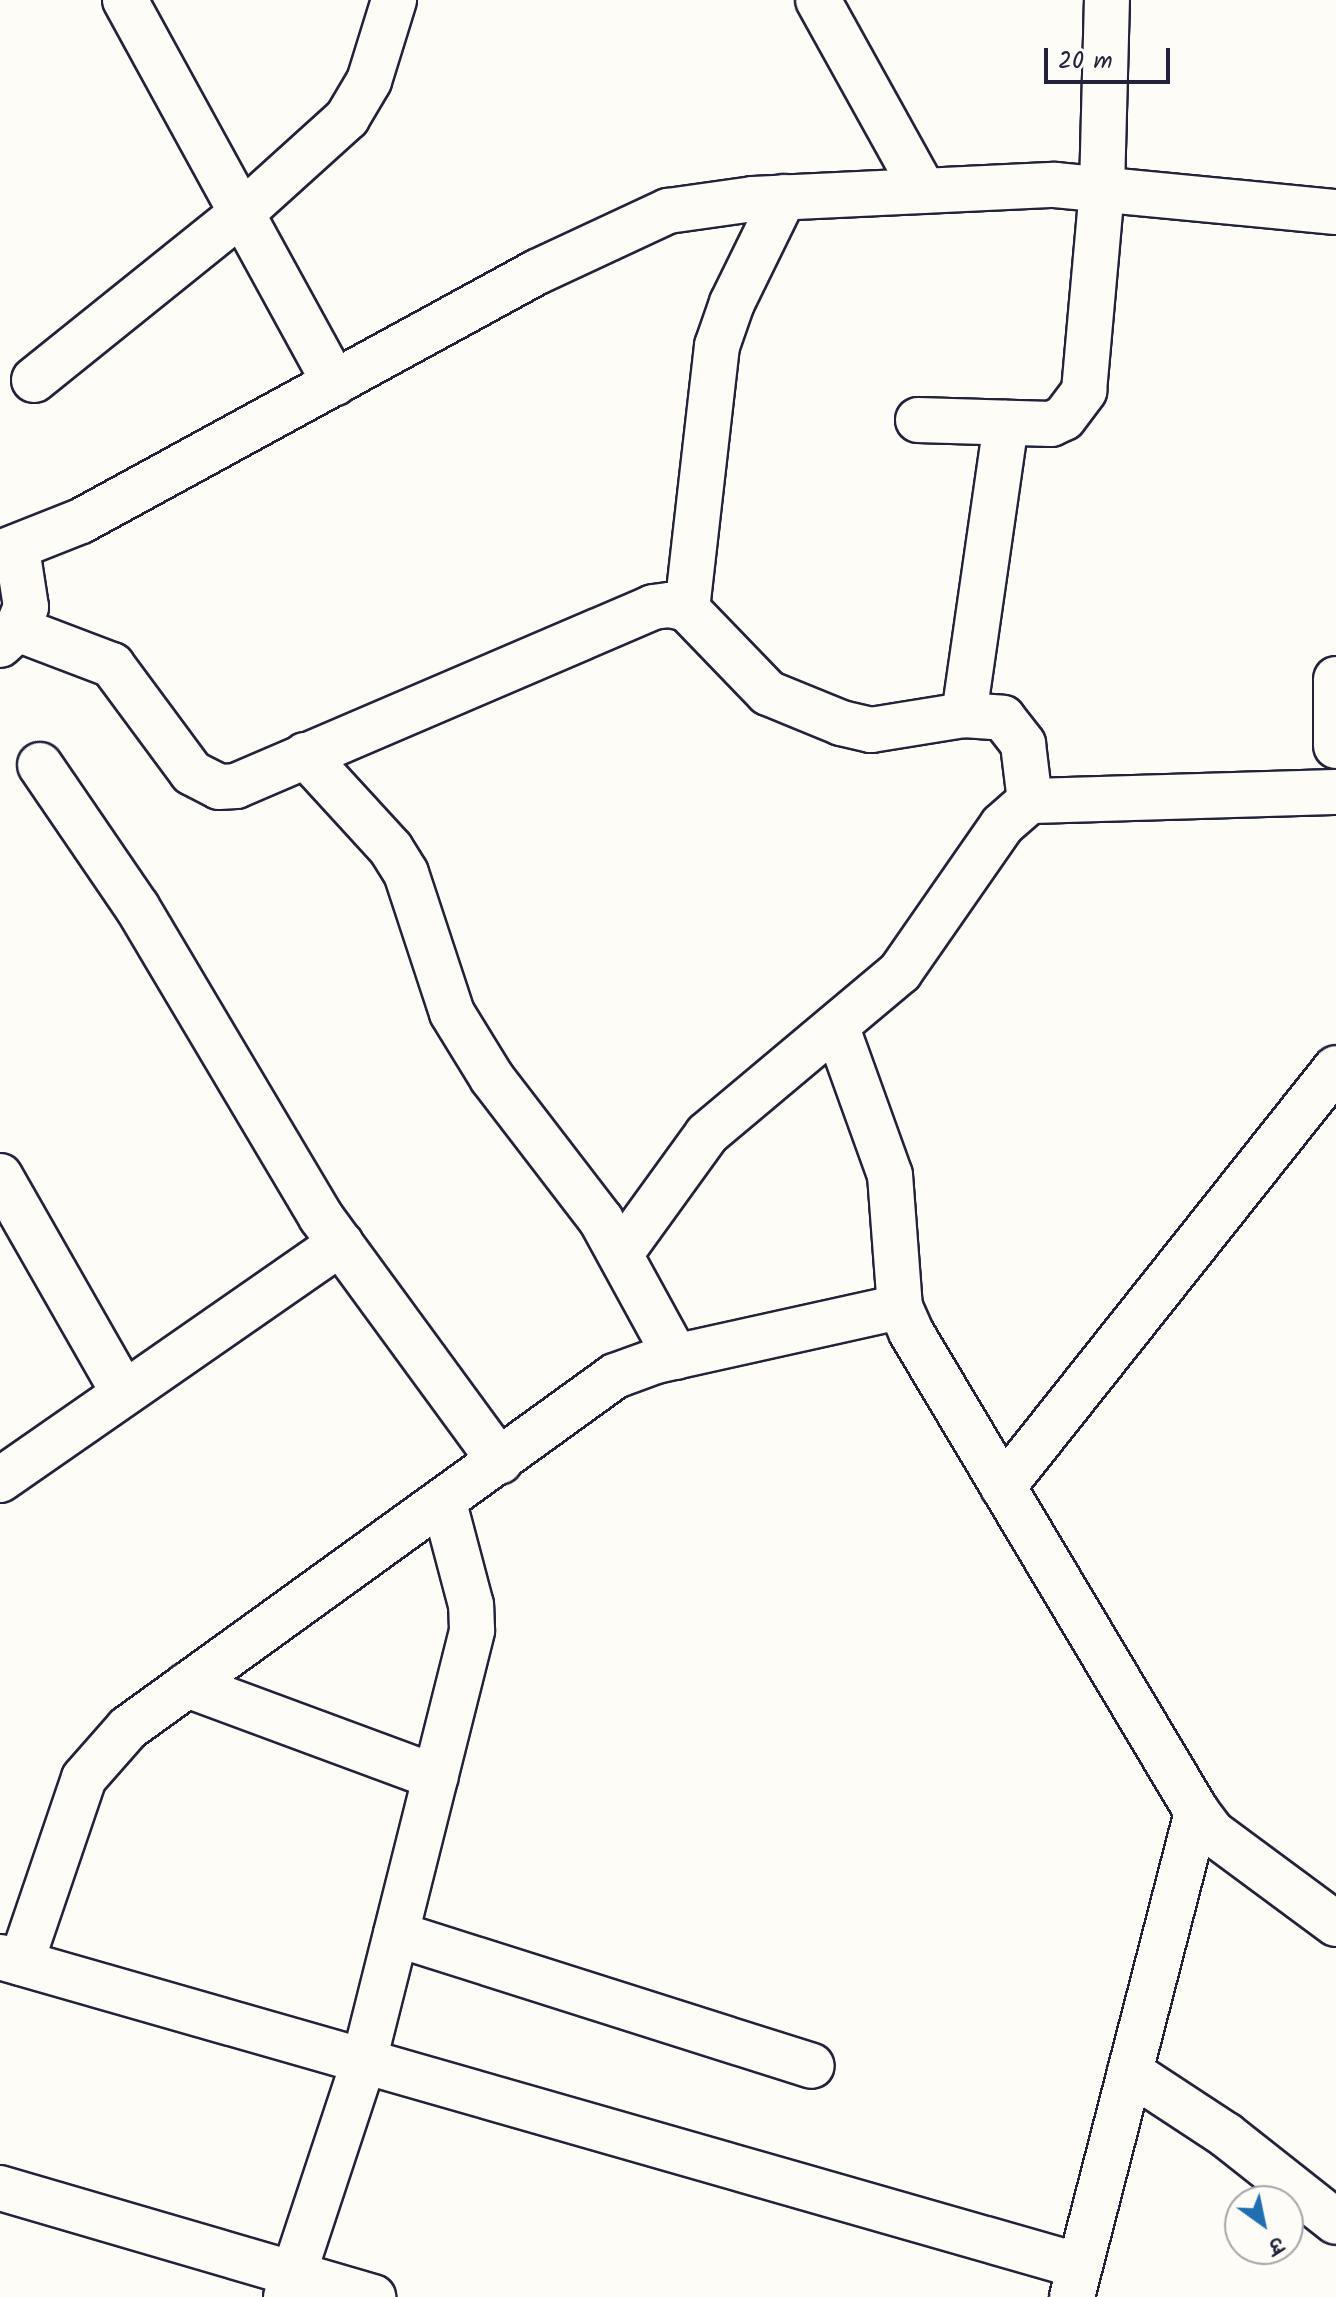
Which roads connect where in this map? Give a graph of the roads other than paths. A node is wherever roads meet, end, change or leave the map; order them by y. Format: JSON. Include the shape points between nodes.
{"nodes":[{"id":1,"x":125,"y":0,"type":"edge"},
{"id":2,"x":394,"y":0,"type":"edge"},
{"id":3,"x":818,"y":0,"type":"edge"},
{"id":4,"x":1107,"y":0,"type":"edge"},
{"id":5,"x":1102,"y":189,"type":"junction"},
{"id":6,"x":924,"y":191,"type":"junction"},
{"id":7,"x":784,"y":197,"type":"junction"},
{"id":8,"x":1336,"y":212,"type":"edge"},
{"id":9,"x":242,"y":213,"type":"junction"},
{"id":10,"x":34,"y":380,"type":"dead end"},
{"id":11,"x":335,"y":383,"type":"junction"},
{"id":12,"x":918,"y":420,"type":"dead end"},
{"id":13,"x":1006,"y":423,"type":"junction"},
{"id":14,"x":8,"y":551,"type":"edge"},
{"id":15,"x":687,"y":609,"type":"junction"},
{"id":16,"x":8,"y":637,"type":"edge"},
{"id":17,"x":1336,"y":679,"type":"edge"},
{"id":18,"x":964,"y":715,"type":"junction"},
{"id":19,"x":1336,"y":746,"type":"edge"},
{"id":20,"x":305,"y":755,"type":"junction"},
{"id":21,"x":40,"y":765,"type":"dead end"},
{"id":22,"x":1336,"y":792,"type":"edge"},
{"id":23,"x":1030,"y":801,"type":"junction"},
{"id":24,"x":837,"y":1028,"type":"junction"},
{"id":25,"x":1336,"y":1068,"type":"edge"},
{"id":26,"x":0,"y":1176,"type":"edge"},
{"id":27,"x":341,"y":1243,"type":"junction"},
{"id":28,"x":621,"y":1253,"type":"junction"},
{"id":29,"x":900,"y":1307,"type":"junction"},
{"id":30,"x":676,"y":1357,"type":"junction"},
{"id":31,"x":123,"y":1392,"type":"junction"},
{"id":32,"x":500,"y":1462,"type":"junction"},
{"id":33,"x":0,"y":1480,"type":"edge"},
{"id":34,"x":1003,"y":1487,"type":"junction"},
{"id":35,"x":444,"y":1503,"type":"junction"},
{"id":36,"x":187,"y":1685,"type":"junction"},
{"id":37,"x":436,"y":1777,"type":"junction"},
{"id":38,"x":1197,"y":1812,"type":"junction"},
{"id":39,"x":1336,"y":1924,"type":"edge"},
{"id":40,"x":396,"y":1934,"type":"junction"},
{"id":41,"x":11,"y":1960,"type":"edge"},
{"id":42,"x":364,"y":2061,"type":"junction"},
{"id":43,"x":812,"y":2066,"type":"dead end"},
{"id":44,"x":1130,"y":2072,"type":"junction"},
{"id":45,"x":0,"y":2188,"type":"edge"},
{"id":46,"x":1336,"y":2222,"type":"edge"},
{"id":47,"x":1076,"y":2282,"type":"edge"},
{"id":48,"x":290,"y":2286,"type":"edge"},
{"id":49,"x":373,"y":2297,"type":"edge"}],
"edges":[{"from":1,"to":9,"type":"street"},
{"from":2,"to":9,"type":"street","via":[[369,81],[347,118]]},
{"from":3,"to":6,"type":"street"},
{"from":4,"to":5,"type":"street"},
{"from":5,"to":6,"type":"street","via":[[1055,185]]},
{"from":5,"to":8,"type":"street"},
{"from":5,"to":13,"type":"street","via":[[1084,391],[1064,418],[1051,424]]},
{"from":6,"to":7,"type":"street"},
{"from":7,"to":11,"type":"street","via":[[668,211],[601,239]]},
{"from":7,"to":15,"type":"street","via":[[717,346]]},
{"from":9,"to":10,"type":"street"},
{"from":9,"to":11,"type":"street"},
{"from":11,"to":14,"type":"street","via":[[81,521]]},
{"from":12,"to":13,"type":"street"},
{"from":13,"to":18,"type":"street"},
{"from":14,"to":16,"type":"street","via":[[26,607]]},
{"from":15,"to":18,"type":"street","via":[[768,693],[841,723],[871,730],[902,729]]},
{"from":15,"to":20,"type":"street","via":[[653,607]]},
{"from":16,"to":20,"type":"street","via":[[112,665],[205,784],[236,786]]},
{"from":17,"to":19,"type":"street"},
{"from":18,"to":23,"type":"street","via":[[990,713],[1015,728],[1023,744]]},
{"from":20,"to":28,"type":"street","via":[[391,849],[406,873],[463,1033]]},
{"from":21,"to":27,"type":"street","via":[[137,907],[298,1181]]},
{"from":22,"to":23,"type":"street"},
{"from":23,"to":24,"type":"street","via":[[1002,825],[900,972]]},
{"from":24,"to":28,"type":"street","via":[[707,1134]]},
{"from":24,"to":29,"type":"street","via":[[890,1175]]},
{"from":25,"to":34,"type":"street"},
{"from":26,"to":31,"type":"street"},
{"from":27,"to":31,"type":"street"},
{"from":27,"to":32,"type":"street"},
{"from":28,"to":30,"type":"street"},
{"from":29,"to":30,"type":"street"},
{"from":29,"to":34,"type":"street"},
{"from":30,"to":32,"type":"street","via":[[615,1376],[577,1399]]},
{"from":31,"to":33,"type":"street"},
{"from":32,"to":35,"type":"street"},
{"from":34,"to":38,"type":"street"},
{"from":35,"to":36,"type":"street"},
{"from":35,"to":37,"type":"street","via":[[471,1605],[472,1630]]},
{"from":36,"to":37,"type":"street"},
{"from":36,"to":41,"type":"street","via":[[128,1728],[84,1778]]},
{"from":37,"to":40,"type":"street"},
{"from":38,"to":39,"type":"street","via":[[1213,1833]]},
{"from":38,"to":44,"type":"street"},
{"from":40,"to":42,"type":"street"},
{"from":40,"to":43,"type":"street"},
{"from":41,"to":42,"type":"street"},
{"from":42,"to":47,"type":"street"},
{"from":42,"to":48,"type":"street"},
{"from":44,"to":46,"type":"street","via":[[1226,2135]]},
{"from":44,"to":47,"type":"street"},
{"from":45,"to":48,"type":"street"},
{"from":48,"to":49,"type":"street"}]}
